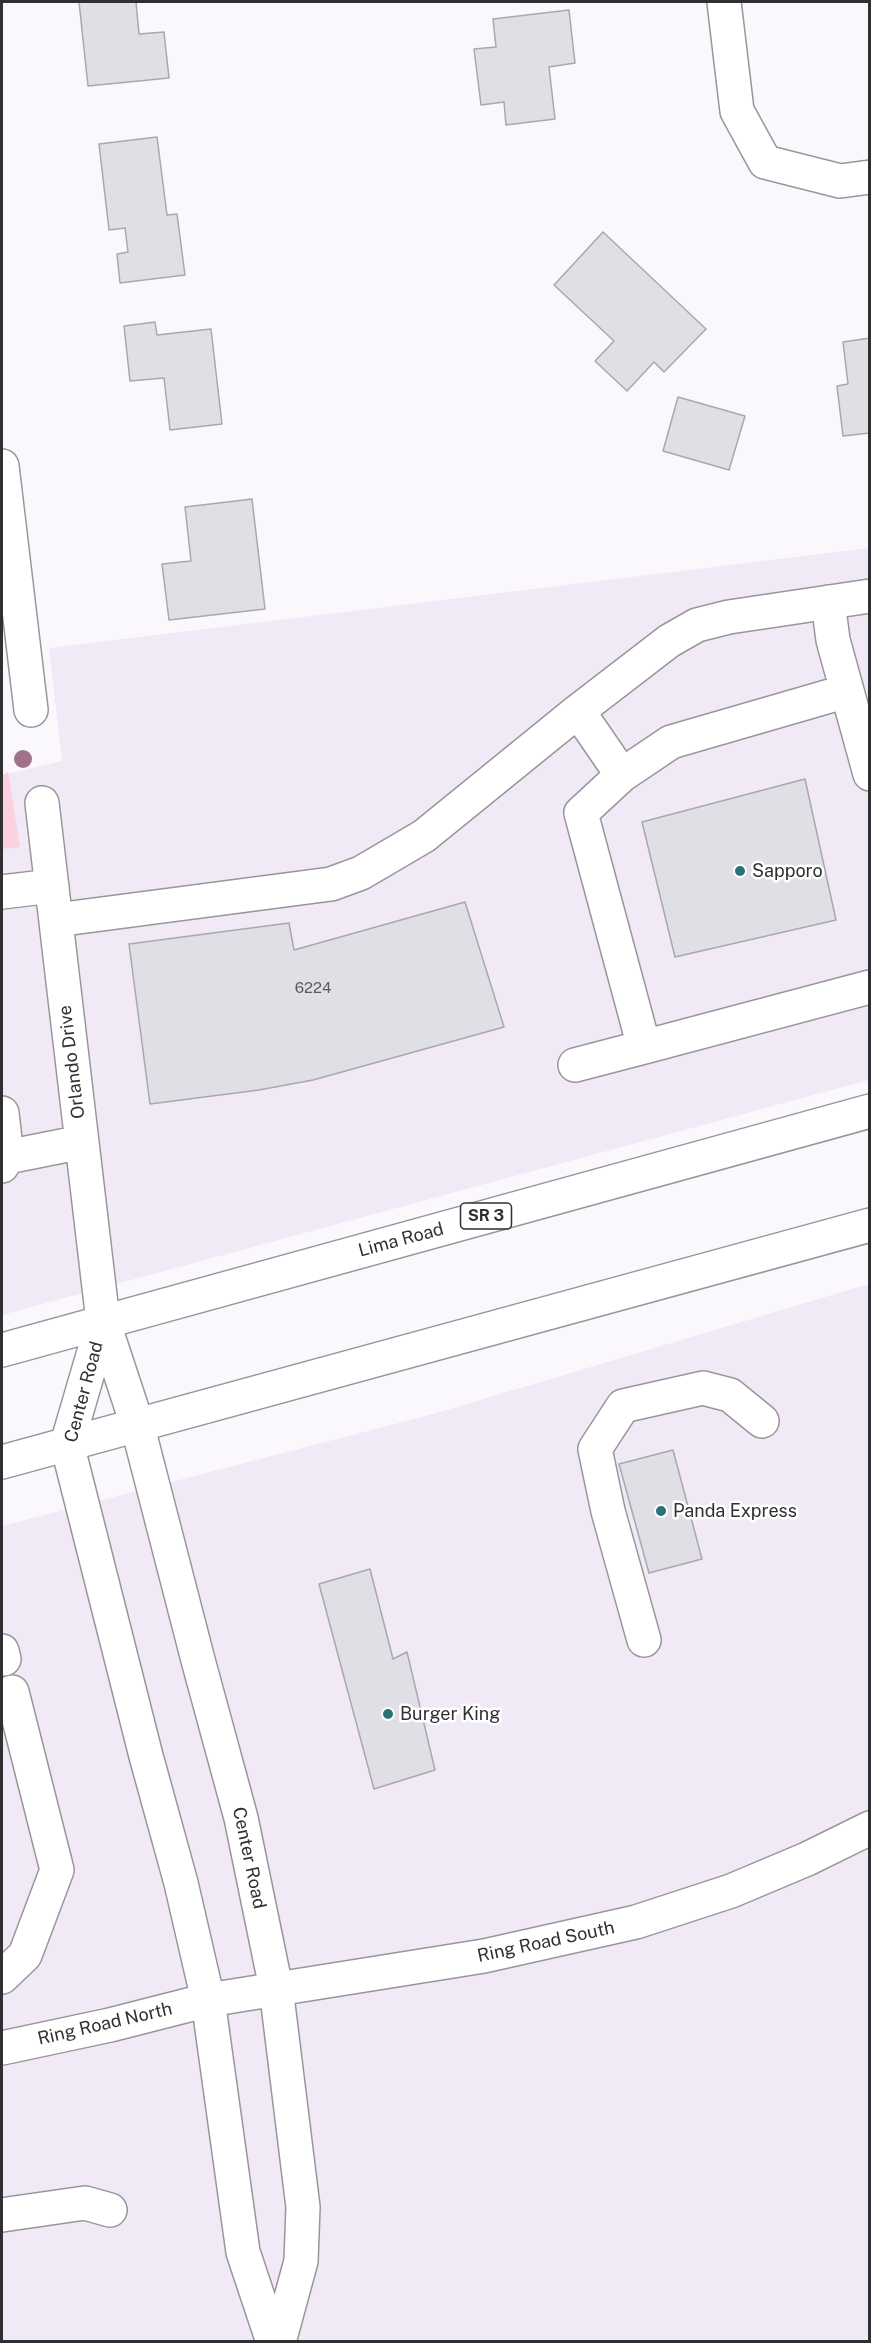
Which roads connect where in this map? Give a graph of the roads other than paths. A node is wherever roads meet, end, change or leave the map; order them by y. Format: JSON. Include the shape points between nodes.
{"nodes":[{"id":1,"x":724,"y":2,"type":"edge"},
{"id":2,"x":870,"y":177,"type":"edge"},
{"id":3,"x":2,"y":466,"type":"edge"},
{"id":4,"x":870,"y":596,"type":"edge"},
{"id":5,"x":828,"y":602,"type":"junction"},
{"id":6,"x":847,"y":691,"type":"junction"},
{"id":7,"x":31,"y":710,"type":"dead end"},
{"id":8,"x":578,"y":711,"type":"junction"},
{"id":9,"x":870,"y":774,"type":"edge"},
{"id":10,"x":622,"y":775,"type":"junction"},
{"id":11,"x":42,"y":803,"type":"dead end"},
{"id":12,"x":52,"y":886,"type":"junction"},
{"id":13,"x":2,"y":892,"type":"edge"},
{"id":14,"x":56,"y":920,"type":"junction"},
{"id":15,"x":870,"y":987,"type":"edge"},
{"id":16,"x":644,"y":1047,"type":"junction"},
{"id":17,"x":575,"y":1065,"type":"dead end"},
{"id":18,"x":870,"y":1111,"type":"edge"},
{"id":19,"x":2,"y":1113,"type":"edge"},
{"id":20,"x":82,"y":1142,"type":"junction"},
{"id":21,"x":4,"y":1162,"type":"edge"},
{"id":22,"x":870,"y":1225,"type":"edge"},
{"id":23,"x":103,"y":1321,"type":"junction"},
{"id":24,"x":2,"y":1350,"type":"edge"},
{"id":25,"x":762,"y":1421,"type":"dead end"},
{"id":26,"x":137,"y":1424,"type":"junction"},
{"id":27,"x":67,"y":1444,"type":"junction"},
{"id":28,"x":2,"y":1462,"type":"edge"},
{"id":29,"x":644,"y":1640,"type":"dead end"},
{"id":30,"x":12,"y":1692,"type":"dead end"},
{"id":31,"x":870,"y":1828,"type":"edge"},
{"id":32,"x":2,"y":1977,"type":"edge"},
{"id":33,"x":276,"y":1988,"type":"junction"},
{"id":34,"x":207,"y":2000,"type":"junction"},
{"id":35,"x":2,"y":2048,"type":"edge"},
{"id":36,"x":110,"y":2210,"type":"dead end"},
{"id":37,"x":2,"y":2215,"type":"edge"},
{"id":38,"x":273,"y":2342,"type":"edge"},
{"id":39,"x":279,"y":2342,"type":"edge"}],
"edges":[{"from":1,"to":2,"type":"main road","via":[[737,111],[765,162],[840,181]]},
{"from":3,"to":7,"type":"main road"},
{"from":4,"to":5,"type":"main road"},
{"from":5,"to":6,"type":"main road"},
{"from":5,"to":8,"type":"main road","via":[[729,617],[697,626],[669,641]]},
{"from":6,"to":9,"type":"main road"},
{"from":6,"to":10,"type":"main road","via":[[670,742]]},
{"from":8,"to":10,"type":"main road"},
{"from":8,"to":14,"type":"main road","via":[[424,836],[361,873],[331,885]]},
{"from":10,"to":16,"type":"main road","via":[[581,813]]},
{"from":11,"to":12,"type":"main road","name":"Orlando Drive"},
{"from":12,"to":13,"type":"main road"},
{"from":12,"to":14,"type":"main road","name":"Orlando Drive"},
{"from":14,"to":20,"type":"main road","name":"Orlando Drive"},
{"from":15,"to":16,"type":"main road"},
{"from":16,"to":17,"type":"main road"},
{"from":18,"to":23,"type":"main road","name":"Lima Road","number":"SR 3"},
{"from":19,"to":21,"type":"main road"},
{"from":20,"to":21,"type":"main road"},
{"from":20,"to":23,"type":"main road","name":"Orlando Drive"},
{"from":22,"to":26,"type":"main road"},
{"from":23,"to":24,"type":"main road","name":"Lima Road","number":"SR 3"},
{"from":23,"to":26,"type":"main road","name":"Center Road"},
{"from":23,"to":27,"type":"main road","name":"Center Road"},
{"from":25,"to":29,"type":"main road","via":[[730,1395],[703,1388],[623,1406],[595,1449]]},
{"from":26,"to":27,"type":"main road"},
{"from":26,"to":33,"type":"main road","name":"Center Road","via":[[241,1818]]},
{"from":27,"to":28,"type":"main road"},
{"from":27,"to":34,"type":"main road","name":"Center Road","via":[[181,1883]]},
{"from":30,"to":32,"type":"main road","via":[[57,1870],[25,1955]]},
{"from":31,"to":33,"type":"main road","name":"Ring Road South","via":[[731,1891],[636,1922],[484,1956]]},
{"from":33,"to":34,"type":"main road","name":"Ring Road South"},
{"from":33,"to":39,"type":"main road","name":"Center Road","via":[[303,2206],[301,2261]]},
{"from":34,"to":35,"type":"main road","name":"Ring Road North"},
{"from":34,"to":38,"type":"main road","name":"Center Road","via":[[243,2252]]},
{"from":36,"to":37,"type":"main road","via":[[85,2203]]}]}
